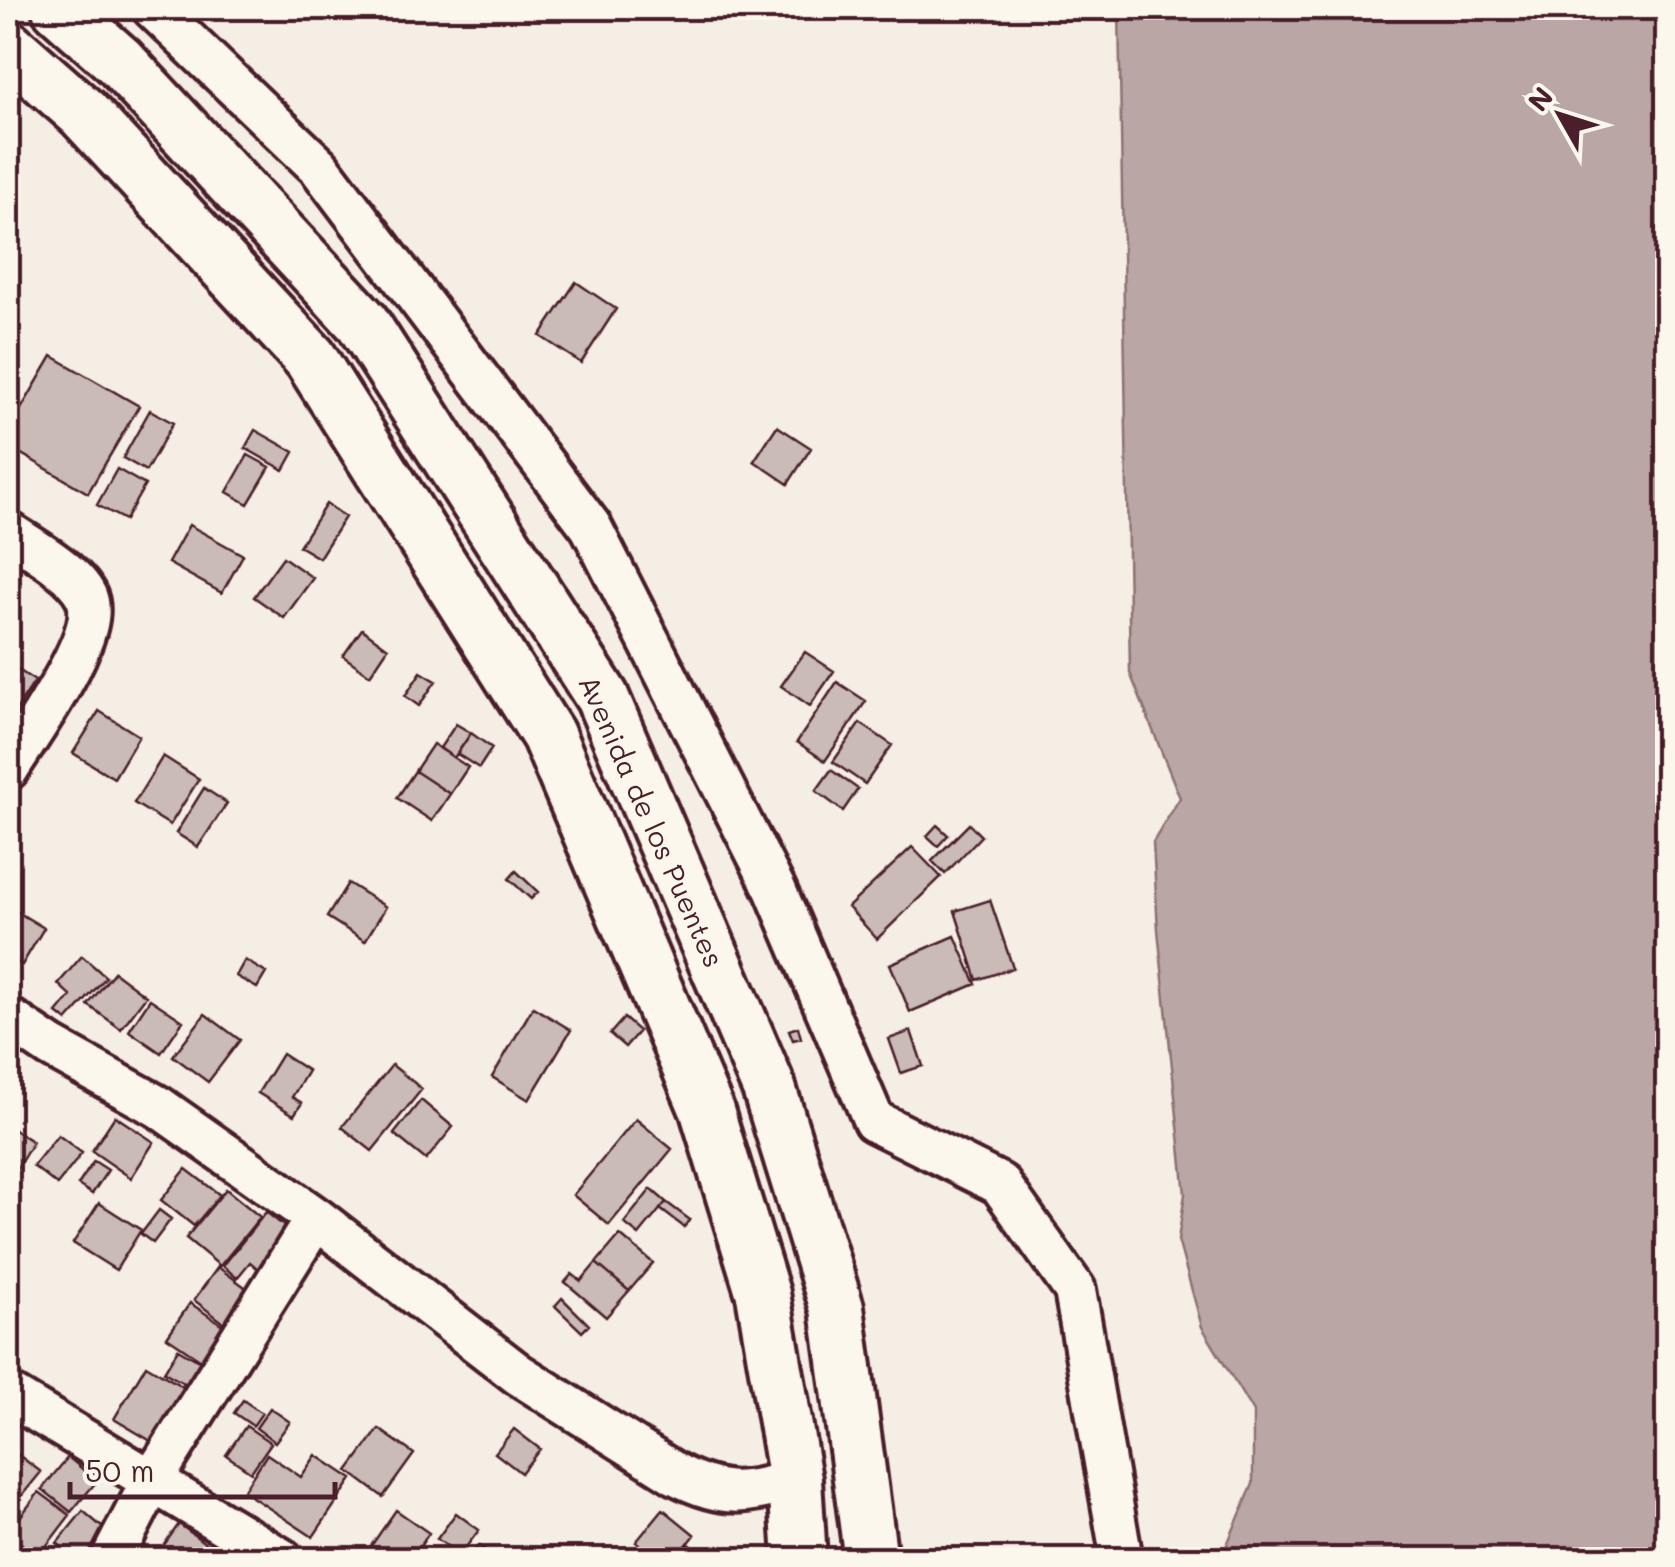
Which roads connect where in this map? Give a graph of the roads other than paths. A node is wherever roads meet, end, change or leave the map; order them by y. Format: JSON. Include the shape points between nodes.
{"nodes":[{"id":1,"x":59,"y":8,"type":"edge"},
{"id":2,"x":153,"y":8,"type":"edge"},
{"id":3,"x":8,"y":47,"type":"edge"},
{"id":4,"x":22,"y":541,"type":"edge"},
{"id":5,"x":8,"y":769,"type":"edge"},
{"id":6,"x":8,"y":1018,"type":"edge"},
{"id":7,"x":316,"y":1218,"type":"junction"},
{"id":8,"x":8,"y":1394,"type":"edge"},
{"id":9,"x":153,"y":1479,"type":"junction"},
{"id":10,"x":795,"y":1480,"type":"junction"},
{"id":11,"x":111,"y":1560,"type":"edge"},
{"id":12,"x":284,"y":1560,"type":"edge"},
{"id":13,"x":800,"y":1560,"type":"edge"},
{"id":14,"x":871,"y":1560,"type":"edge"},
{"id":15,"x":1122,"y":1560,"type":"edge"}],
"edges":[{"from":1,"to":14,"type":"main road","name":"Avenida de los Puentes","via":[[119,61],[362,322],[602,697],[775,1106],[837,1308]]},
{"from":2,"to":15,"type":"street","via":[[318,168],[591,527],[775,889],[874,1121],[1000,1184],[1075,1290]]},
{"from":3,"to":10,"type":"main road","via":[[83,112],[310,358],[548,734],[706,1108],[763,1294]]},
{"from":4,"to":5,"type":"street","via":[[78,584],[90,618]]},
{"from":6,"to":7,"type":"street","via":[[159,1107]]},
{"from":7,"to":9,"type":"street"},
{"from":7,"to":10,"type":"street","via":[[518,1374],[676,1474],[746,1494]]},
{"from":8,"to":9,"type":"street"},
{"from":9,"to":11,"type":"street"},
{"from":9,"to":12,"type":"street"},
{"from":10,"to":13,"type":"main road"}]}
